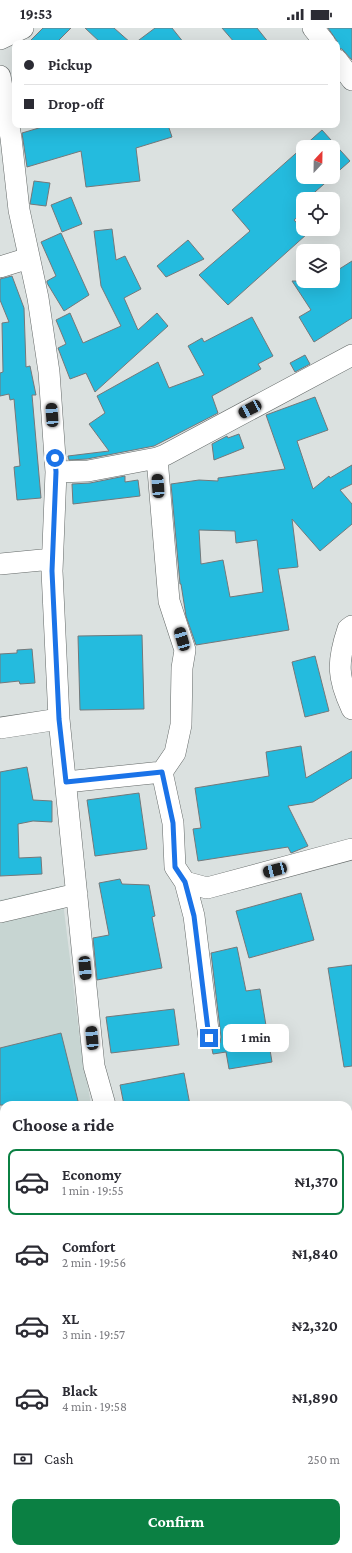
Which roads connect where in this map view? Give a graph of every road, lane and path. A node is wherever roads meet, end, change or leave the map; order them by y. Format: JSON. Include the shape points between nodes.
{"nodes":[{"id":1,"x":23,"y":28,"type":"edge"},
{"id":2,"x":313,"y":28,"type":"edge"},
{"id":3,"x":0,"y":39,"type":"edge"},
{"id":4,"x":323,"y":40,"type":"edge"},
{"id":5,"x":340,"y":64,"type":"edge"},
{"id":6,"x":0,"y":76,"type":"edge"},
{"id":7,"x":352,"y":80,"type":"edge"},
{"id":8,"x":30,"y":258,"type":"junction"},
{"id":9,"x":0,"y":268,"type":"edge"},
{"id":10,"x":351,"y":361,"type":"edge"},
{"id":11,"x":156,"y":458,"type":"junction"},
{"id":12,"x":56,"y":472,"type":"junction"},
{"id":13,"x":52,"y":559,"type":"junction"},
{"id":14,"x":0,"y":564,"type":"edge"},
{"id":15,"x":352,"y":626,"type":"edge"},
{"id":16,"x":352,"y":709,"type":"edge"},
{"id":17,"x":59,"y":719,"type":"junction"},
{"id":18,"x":0,"y":728,"type":"edge"},
{"id":19,"x":162,"y":772,"type":"junction"},
{"id":20,"x":66,"y":782,"type":"junction"},
{"id":21,"x":352,"y":849,"type":"edge"},
{"id":22,"x":185,"y":882,"type":"junction"},
{"id":23,"x":77,"y":894,"type":"junction"},
{"id":24,"x":0,"y":912,"type":"edge"},
{"id":25,"x":209,"y":1038,"type":"dead end"},
{"id":26,"x":104,"y":1101,"type":"edge"}],
"edges":[{"from":1,"to":3,"type":"street"},
{"from":2,"to":4,"type":"street"},
{"from":5,"to":7,"type":"street"},
{"from":6,"to":8,"type":"street","via":[[11,138],[19,210]]},
{"from":8,"to":9,"type":"street"},
{"from":8,"to":12,"type":"street","via":[[49,372]]},
{"from":10,"to":11,"type":"street"},
{"from":11,"to":12,"type":"street","via":[[88,470]]},
{"from":11,"to":19,"type":"street","via":[[169,601],[185,650],[182,668],[181,725],[175,752]]},
{"from":12,"to":13,"type":"street"},
{"from":13,"to":14,"type":"street"},
{"from":13,"to":17,"type":"street"},
{"from":15,"to":16,"type":"street","via":[[348,629],[341,650],[340,676]]},
{"from":17,"to":18,"type":"street"},
{"from":17,"to":20,"type":"street"},
{"from":19,"to":20,"type":"street"},
{"from":19,"to":22,"type":"street","via":[[173,823],[175,867]]},
{"from":20,"to":23,"type":"street"},
{"from":21,"to":22,"type":"street","via":[[207,888]]},
{"from":22,"to":25,"type":"street","via":[[194,916]]},
{"from":23,"to":24,"type":"street"},
{"from":23,"to":26,"type":"street","via":[[94,1066]]}]}
